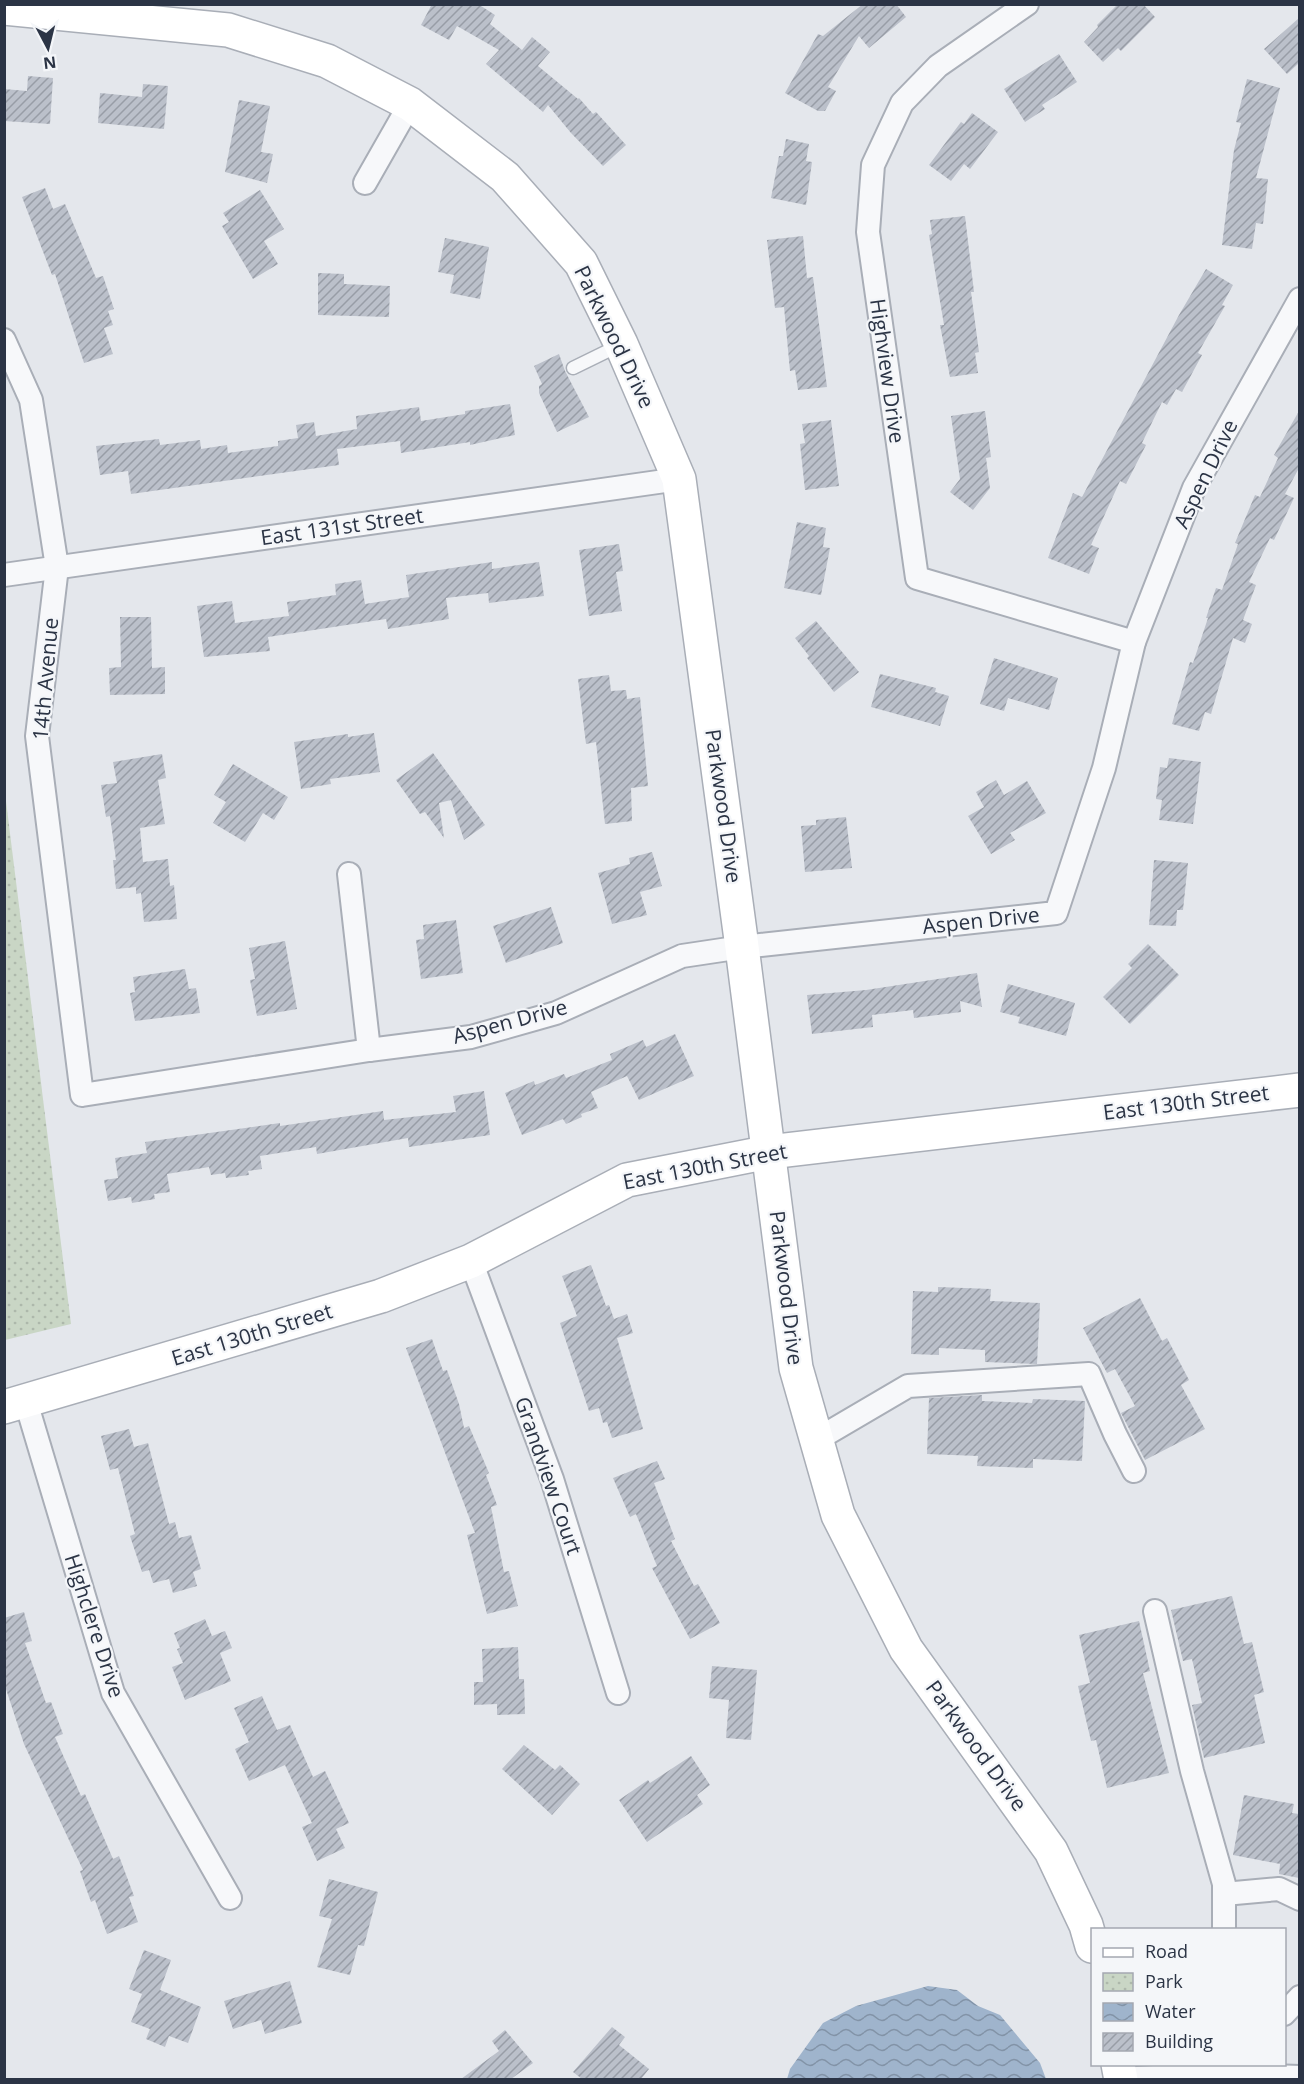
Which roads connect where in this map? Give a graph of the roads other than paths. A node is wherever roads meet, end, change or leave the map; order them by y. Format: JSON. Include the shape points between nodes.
{"nodes":[{"id":1,"x":1027,"y":4,"type":"edge"},
{"id":2,"x":4,"y":8,"type":"edge"},
{"id":3,"x":410,"y":104,"type":"junction"},
{"id":4,"x":365,"y":183,"type":"dead end"},
{"id":5,"x":1299,"y":299,"type":"edge"},
{"id":6,"x":4,"y":340,"type":"edge"},
{"id":7,"x":621,"y":344,"type":"junction"},
{"id":8,"x":573,"y":368,"type":"dead end"},
{"id":9,"x":679,"y":479,"type":"junction"},
{"id":10,"x":57,"y":567,"type":"junction"},
{"id":11,"x":4,"y":574,"type":"edge"},
{"id":12,"x":1134,"y":642,"type":"junction"},
{"id":13,"x":349,"y":874,"type":"dead end"},
{"id":14,"x":742,"y":947,"type":"junction"},
{"id":15,"x":369,"y":1050,"type":"junction"},
{"id":16,"x":1299,"y":1090,"type":"edge"},
{"id":17,"x":82,"y":1095,"type":"joint"},
{"id":18,"x":769,"y":1152,"type":"junction"},
{"id":19,"x":471,"y":1261,"type":"junction"},
{"id":20,"x":15,"y":1405,"type":"edge"},
{"id":21,"x":816,"y":1440,"type":"junction"},
{"id":22,"x":1134,"y":1471,"type":"dead end"},
{"id":23,"x":1155,"y":1611,"type":"dead end"},
{"id":24,"x":618,"y":1693,"type":"dead end"},
{"id":25,"x":1224,"y":1894,"type":"junction"},
{"id":26,"x":230,"y":1898,"type":"dead end"},
{"id":27,"x":1299,"y":1899,"type":"edge"},
{"id":28,"x":1224,"y":1928,"type":"edge"},
{"id":29,"x":1091,"y":1942,"type":"edge"},
{"id":30,"x":1299,"y":1997,"type":"edge"},
{"id":31,"x":1286,"y":2012,"type":"edge"},
{"id":32,"x":1228,"y":2070,"type":"edge"},
{"id":33,"x":1299,"y":2077,"type":"edge"},
{"id":34,"x":1121,"y":2079,"type":"edge"}],
"edges":[{"from":1,"to":12,"type":"street","name":"Highview Drive","via":[[938,66],[902,103],[873,165],[868,232],[916,578]]},
{"from":2,"to":3,"type":"street","name":"Parkwood Drive","via":[[228,30],[327,61]]},
{"from":3,"to":4,"type":"street"},
{"from":3,"to":7,"type":"street","name":"Parkwood Drive","via":[[505,177],[581,263]]},
{"from":5,"to":12,"type":"street","name":"Aspen Drive","via":[[1194,488]]},
{"from":6,"to":10,"type":"street","name":"14th Avenue","via":[[31,400]]},
{"from":7,"to":8,"type":"lane"},
{"from":7,"to":9,"type":"street","name":"Parkwood Drive"},
{"from":9,"to":10,"type":"street","name":"East 131st Street"},
{"from":9,"to":14,"type":"street","name":"Parkwood Drive"},
{"from":10,"to":11,"type":"street","name":"East 131st Street"},
{"from":10,"to":17,"type":"street","name":"14th Avenue","via":[[37,736]]},
{"from":12,"to":14,"type":"street","name":"Aspen Drive","via":[[1104,768],[1056,913]]},
{"from":13,"to":15,"type":"street"},
{"from":14,"to":15,"type":"street","name":"Aspen Drive","via":[[682,957],[556,1012],[471,1036]]},
{"from":14,"to":18,"type":"street","name":"Parkwood Drive"},
{"from":15,"to":17,"type":"street","name":"Aspen Drive"},
{"from":16,"to":18,"type":"street","name":"East 130th Street"},
{"from":18,"to":19,"type":"street","name":"East 130th Street","via":[[620,1182]]},
{"from":18,"to":21,"type":"street","name":"Parkwood Drive","via":[[796,1368]]},
{"from":19,"to":20,"type":"street","name":"East 130th Street","via":[[381,1296]]},
{"from":19,"to":24,"type":"street","name":"Grandview Court","via":[[552,1479]]},
{"from":20,"to":26,"type":"street","name":"Highclere Drive","via":[[113,1693]]},
{"from":21,"to":22,"type":"street","via":[[908,1386],[1089,1374]]},
{"from":21,"to":29,"type":"street","name":"Parkwood Drive","via":[[838,1515],[906,1649],[1051,1851]]},
{"from":23,"to":25,"type":"street"},
{"from":25,"to":27,"type":"street","via":[[1279,1889]]},
{"from":25,"to":28,"type":"street"},
{"from":30,"to":31,"type":"street"},
{"from":32,"to":33,"type":"street"},
{"from":32,"to":34,"type":"street"}]}
